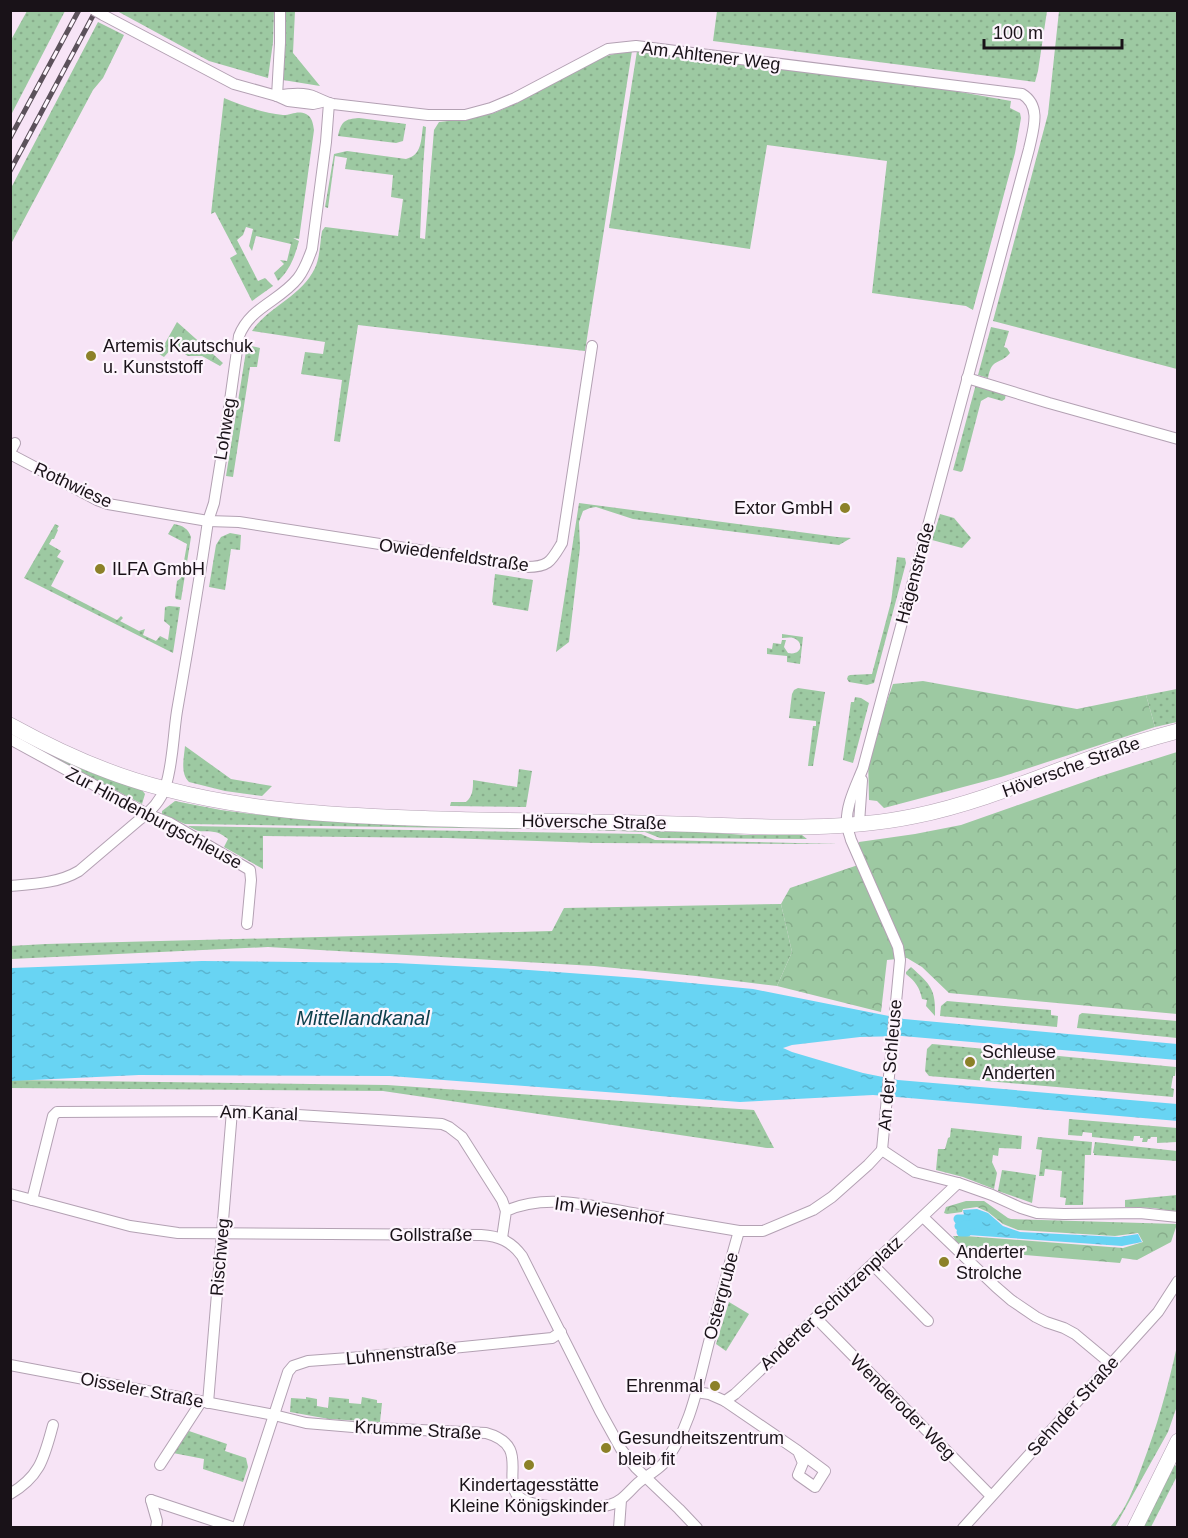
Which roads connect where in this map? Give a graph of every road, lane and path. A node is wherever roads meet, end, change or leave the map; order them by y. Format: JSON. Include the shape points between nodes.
{"nodes":[{"id":1,"x":280,"y":10,"type":"edge"},
{"id":2,"x":99,"y":13,"type":"edge"},
{"id":3,"x":277,"y":96,"type":"junction"},
{"id":4,"x":1032,"y":101,"type":"joint"},
{"id":5,"x":325,"y":103,"type":"junction"},
{"id":6,"x":592,"y":346,"type":"dead end"},
{"id":7,"x":968,"y":378,"type":"junction"},
{"id":8,"x":1178,"y":439,"type":"edge"},
{"id":9,"x":12,"y":450,"type":"edge"},
{"id":10,"x":208,"y":520,"type":"junction"},
{"id":11,"x":10,"y":725,"type":"edge"},
{"id":12,"x":1178,"y":731,"type":"edge"},
{"id":13,"x":10,"y":739,"type":"edge"},
{"id":14,"x":164,"y":789,"type":"junction"},
{"id":15,"x":147,"y":814,"type":"junction"},
{"id":16,"x":853,"y":824,"type":"junction"},
{"id":17,"x":10,"y":886,"type":"edge"},
{"id":18,"x":247,"y":924,"type":"dead end"},
{"id":19,"x":232,"y":1111,"type":"junction"},
{"id":20,"x":882,"y":1150,"type":"junction"},
{"id":21,"x":958,"y":1183,"type":"junction"},
{"id":22,"x":10,"y":1194,"type":"edge"},
{"id":23,"x":32,"y":1200,"type":"junction"},
{"id":24,"x":506,"y":1211,"type":"junction"},
{"id":25,"x":923,"y":1217,"type":"junction"},
{"id":26,"x":1178,"y":1217,"type":"edge"},
{"id":27,"x":738,"y":1231,"type":"junction"},
{"id":28,"x":222,"y":1234,"type":"junction"},
{"id":29,"x":501,"y":1238,"type":"junction"},
{"id":30,"x":873,"y":1265,"type":"junction"},
{"id":31,"x":1178,"y":1281,"type":"edge"},
{"id":32,"x":816,"y":1318,"type":"junction"},
{"id":33,"x":928,"y":1321,"type":"dead end"},
{"id":34,"x":561,"y":1332,"type":"junction"},
{"id":35,"x":10,"y":1365,"type":"edge"},
{"id":36,"x":1111,"y":1365,"type":"junction"},
{"id":37,"x":696,"y":1392,"type":"junction"},
{"id":38,"x":725,"y":1401,"type":"junction"},
{"id":39,"x":205,"y":1402,"type":"junction"},
{"id":40,"x":274,"y":1415,"type":"junction"},
{"id":41,"x":53,"y":1425,"type":"dead end"},
{"id":42,"x":1178,"y":1441,"type":"edge"},
{"id":43,"x":798,"y":1450,"type":"dead end"},
{"id":44,"x":160,"y":1465,"type":"dead end"},
{"id":45,"x":645,"y":1477,"type":"junction"},
{"id":46,"x":10,"y":1494,"type":"edge"},
{"id":47,"x":991,"y":1496,"type":"junction"},
{"id":48,"x":621,"y":1500,"type":"junction"},
{"id":49,"x":156,"y":1527,"type":"edge"},
{"id":50,"x":236,"y":1527,"type":"edge"},
{"id":51,"x":619,"y":1527,"type":"edge"},
{"id":52,"x":697,"y":1527,"type":"edge"},
{"id":53,"x":963,"y":1527,"type":"edge"},
{"id":54,"x":1135,"y":1527,"type":"edge"}],
"edges":[{"from":1,"to":3,"type":"street"},
{"from":2,"to":3,"type":"street","via":[[234,84]]},
{"from":3,"to":5,"type":"street","via":[[290,93],[315,97]]},
{"from":4,"to":5,"type":"street","name":"Am Ahltener Weg","via":[[1022,94],[624,46],[608,49],[515,98],[465,115],[428,115]]},
{"from":4,"to":7,"type":"street","name":"Hägenstraße","via":[[1034,123],[1029,148]]},
{"from":5,"to":10,"type":"street","name":"Lohweg","via":[[326,142],[312,249],[307,265],[291,286],[249,318],[239,336]]},
{"from":6,"to":10,"type":"street","name":"Owiedenfeldstraße","via":[[562,543],[549,563],[527,567]]},
{"from":7,"to":8,"type":"street"},
{"from":7,"to":16,"type":"street","name":"Hägenstraße","via":[[863,768],[849,804]]},
{"from":9,"to":10,"type":"street","name":"Rothwiese","via":[[108,504]]},
{"from":10,"to":14,"type":"street","name":"Lohweg"},
{"from":11,"to":14,"type":"main road","name":"Höversche Straße","via":[[69,755]]},
{"from":12,"to":16,"type":"main road","name":"Höversche Straße","via":[[985,798],[915,816]]},
{"from":13,"to":15,"type":"street","name":"Zur Hindenburgschleuse"},
{"from":14,"to":15,"type":"street"},
{"from":14,"to":16,"type":"main road","name":"Höversche Straße","via":[[270,809],[375,817],[775,827]]},
{"from":15,"to":17,"type":"street","via":[[69,877]]},
{"from":15,"to":18,"type":"street","name":"Zur Hindenburgschleuse","via":[[170,823],[250,870]]},
{"from":16,"to":20,"type":"street","name":"An der Schleuse","via":[[855,852],[898,947],[900,960]]},
{"from":19,"to":23,"type":"street","name":"Am Kanal","via":[[57,1112]]},
{"from":19,"to":24,"type":"street","name":"Am Kanal","via":[[442,1124],[462,1137]]},
{"from":19,"to":28,"type":"street","name":"Rischweg"},
{"from":20,"to":21,"type":"street","name":"An der Schleuse","via":[[915,1172]]},
{"from":20,"to":27,"type":"street","name":"Ostergrube","via":[[813,1210],[763,1231]]},
{"from":21,"to":25,"type":"street","name":"Anderter Schützenplatz"},
{"from":21,"to":26,"type":"street","name":"An der Schleuse","via":[[1037,1213]]},
{"from":22,"to":23,"type":"street","name":"Gollstraße"},
{"from":23,"to":28,"type":"street","name":"Gollstraße","via":[[147,1229]]},
{"from":24,"to":27,"type":"street","name":"Im Wiesenhof","via":[[537,1202],[573,1203]]},
{"from":24,"to":29,"type":"street"},
{"from":25,"to":30,"type":"street","name":"Anderter Schützenplatz"},
{"from":25,"to":36,"type":"street","via":[[1011,1300],[1036,1317],[1075,1334]]},
{"from":27,"to":37,"type":"street","name":"Ostergrube"},
{"from":28,"to":29,"type":"street","name":"Gollstraße"},
{"from":28,"to":39,"type":"street","name":"Rischweg"},
{"from":29,"to":34,"type":"street","via":[[522,1256]]},
{"from":30,"to":32,"type":"street","name":"Anderter Schützenplatz"},
{"from":30,"to":33,"type":"street"},
{"from":31,"to":36,"type":"street","name":"Sehnder Straße","via":[[1158,1312]]},
{"from":32,"to":38,"type":"street","name":"Anderter Schützenplatz"},
{"from":32,"to":47,"type":"street","name":"Wenderoder Weg"},
{"from":34,"to":40,"type":"street","name":"Luhnenstraße","via":[[552,1338],[299,1363],[288,1372]]},
{"from":34,"to":45,"type":"street","via":[[615,1439]]},
{"from":35,"to":39,"type":"street","name":"Oisseler Straße"},
{"from":36,"to":47,"type":"street","name":"Sehnder Straße"},
{"from":37,"to":38,"type":"street"},
{"from":37,"to":45,"type":"street","name":"Ostergrube","via":[[675,1445],[663,1463]]},
{"from":38,"to":43,"type":"street"},
{"from":39,"to":40,"type":"street","name":"Oisseler Straße"},
{"from":39,"to":44,"type":"street","name":"Rischweg"},
{"from":40,"to":48,"type":"street","name":"Krumme Straße","via":[[306,1423],[353,1427],[486,1433],[500,1438],[510,1448],[513,1490],[522,1499],[570,1507],[609,1505]]},
{"from":40,"to":50,"type":"street","name":"Luhnenstraße"},
{"from":41,"to":46,"type":"street","via":[[44,1459],[35,1474]]},
{"from":42,"to":54,"type":"main road"},
{"from":45,"to":48,"type":"street","name":"Ostergrube"},
{"from":45,"to":52,"type":"street"},
{"from":47,"to":53,"type":"street","name":"Sehnder Straße"},
{"from":48,"to":51,"type":"street"},
{"from":49,"to":50,"type":"street","via":[[151,1500]]}]}
